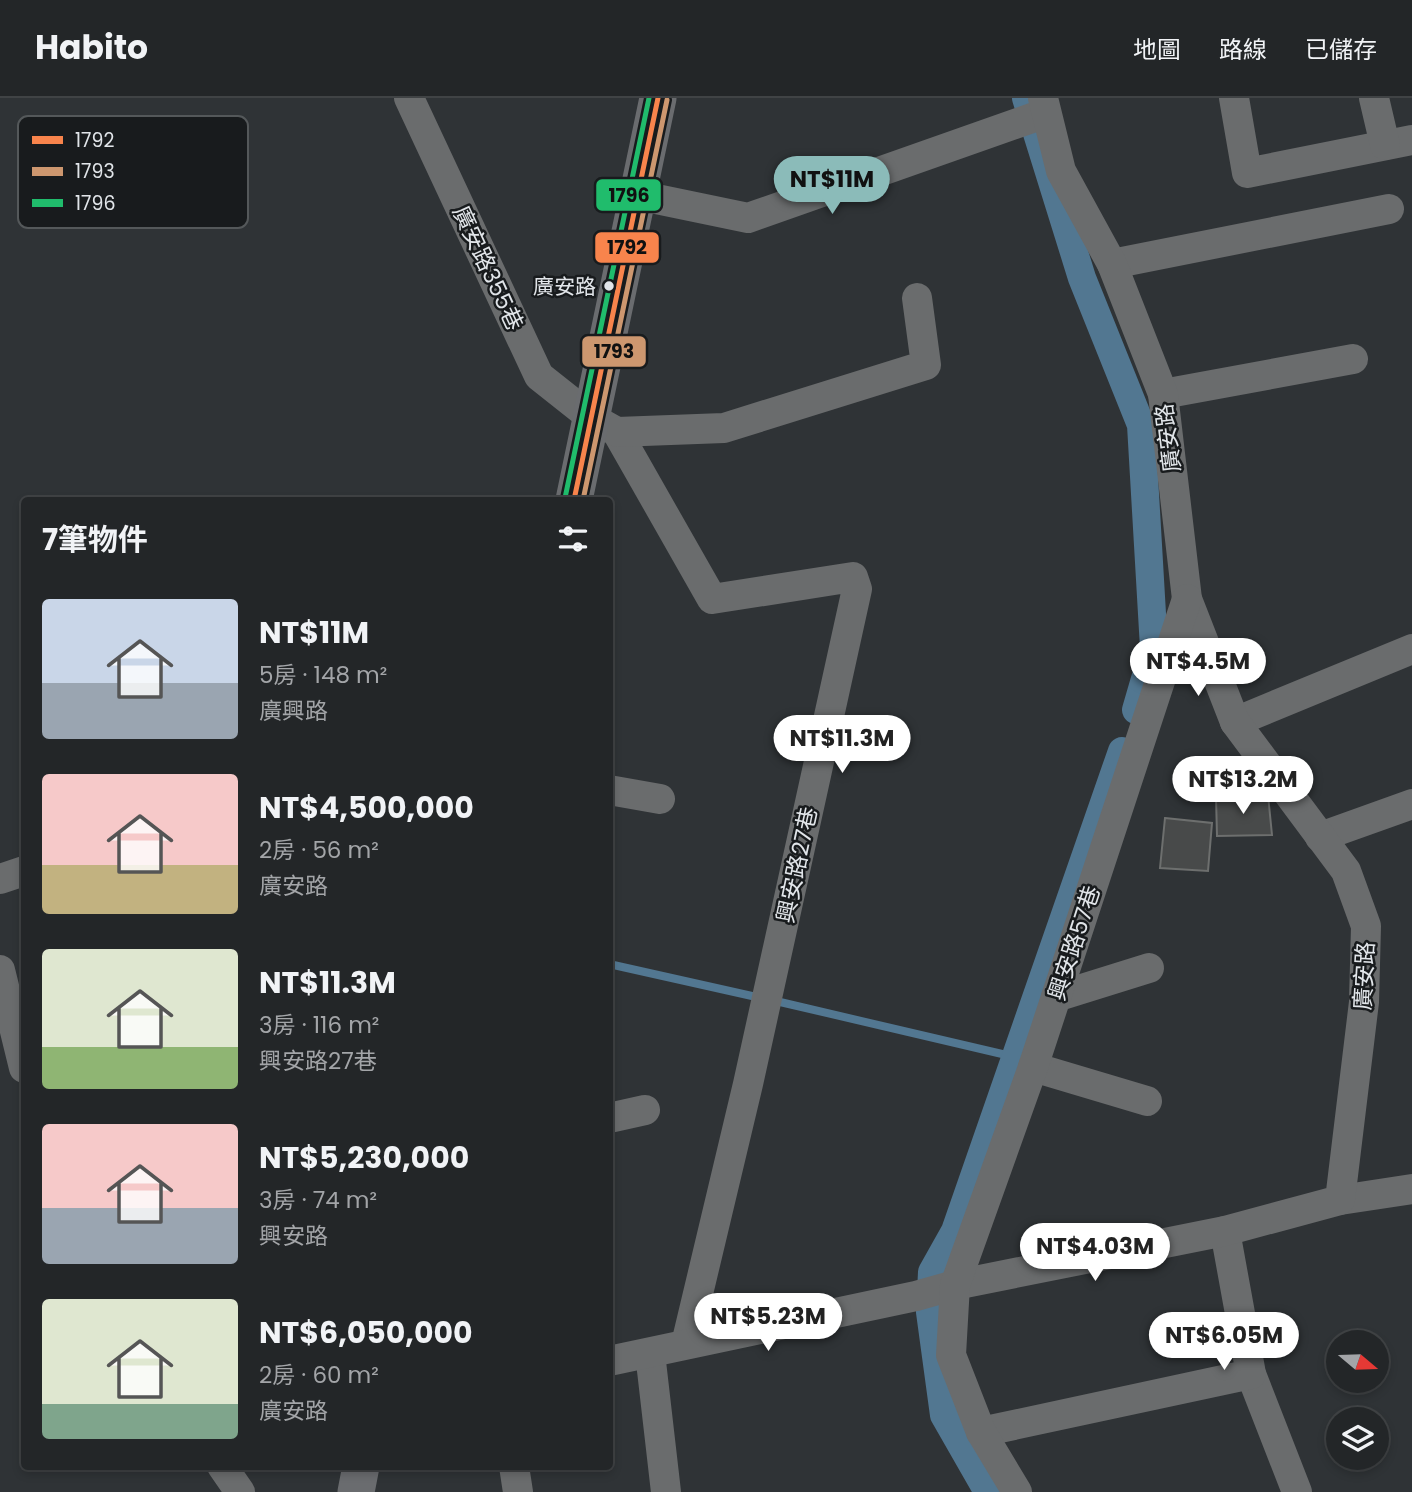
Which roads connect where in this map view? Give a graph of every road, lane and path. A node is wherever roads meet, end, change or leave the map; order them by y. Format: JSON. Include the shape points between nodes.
{"nodes":[{"id":1,"x":409,"y":98,"type":"edge"},
{"id":2,"x":658,"y":98,"type":"edge"},
{"id":3,"x":1234,"y":98,"type":"edge"},
{"id":4,"x":1374,"y":98,"type":"edge"},
{"id":5,"x":1036,"y":112,"type":"edge"},
{"id":6,"x":1398,"y":143,"type":"edge"},
{"id":7,"x":637,"y":195,"type":"junction"},
{"id":8,"x":1389,"y":209,"type":"dead end"},
{"id":9,"x":1112,"y":264,"type":"junction"},
{"id":10,"x":917,"y":298,"type":"dead end"},
{"id":11,"x":1353,"y":359,"type":"dead end"},
{"id":12,"x":1163,"y":394,"type":"junction"},
{"id":13,"x":605,"y":425,"type":"junction"},
{"id":14,"x":575,"y":497,"type":"edge"},
{"id":15,"x":1187,"y":599,"type":"junction"},
{"id":16,"x":1412,"y":649,"type":"edge"},
{"id":17,"x":1235,"y":722,"type":"junction"},
{"id":18,"x":613,"y":791,"type":"edge"},
{"id":19,"x":660,"y":799,"type":"dead end"},
{"id":20,"x":1412,"y":804,"type":"edge"},
{"id":21,"x":1320,"y":836,"type":"junction"},
{"id":22,"x":21,"y":872,"type":"edge"},
{"id":23,"x":0,"y":879,"type":"edge"},
{"id":24,"x":1149,"y":968,"type":"dead end"},
{"id":25,"x":0,"y":970,"type":"edge"},
{"id":26,"x":1056,"y":997,"type":"junction"},
{"id":27,"x":21,"y":1050,"type":"edge"},
{"id":28,"x":1033,"y":1067,"type":"junction"},
{"id":29,"x":1147,"y":1101,"type":"dead end"},
{"id":30,"x":645,"y":1110,"type":"dead end"},
{"id":31,"x":613,"y":1117,"type":"edge"},
{"id":32,"x":1412,"y":1189,"type":"edge"},
{"id":33,"x":1340,"y":1200,"type":"junction"},
{"id":34,"x":1224,"y":1231,"type":"junction"},
{"id":35,"x":955,"y":1285,"type":"junction"},
{"id":36,"x":686,"y":1344,"type":"junction"},
{"id":37,"x":650,"y":1353,"type":"junction"},
{"id":38,"x":613,"y":1360,"type":"edge"},
{"id":39,"x":1251,"y":1374,"type":"junction"},
{"id":40,"x":981,"y":1432,"type":"junction"},
{"id":41,"x":225,"y":1470,"type":"edge"},
{"id":42,"x":360,"y":1470,"type":"edge"},
{"id":43,"x":515,"y":1470,"type":"edge"},
{"id":44,"x":240,"y":1492,"type":"edge"},
{"id":45,"x":356,"y":1492,"type":"edge"},
{"id":46,"x":518,"y":1492,"type":"edge"},
{"id":47,"x":666,"y":1492,"type":"edge"},
{"id":48,"x":1017,"y":1492,"type":"edge"},
{"id":49,"x":1297,"y":1492,"type":"edge"}],
"edges":[{"from":1,"to":13,"type":"street","name":"廣安路355巷","via":[[539,376]]},
{"from":2,"to":7,"type":"main road"},
{"from":3,"to":6,"type":"street","via":[[1247,173]]},
{"from":4,"to":6,"type":"street"},
{"from":5,"to":7,"type":"street","via":[[748,218]]},
{"from":5,"to":9,"type":"street","name":"廣安路","via":[[1061,172]]},
{"from":7,"to":13,"type":"main road"},
{"from":8,"to":9,"type":"street"},
{"from":9,"to":12,"type":"street","name":"廣安路"},
{"from":10,"to":13,"type":"street","via":[[926,365],[724,428]]},
{"from":11,"to":12,"type":"street"},
{"from":12,"to":15,"type":"street","name":"廣安路"},
{"from":13,"to":14,"type":"main road"},
{"from":13,"to":36,"type":"street","name":"興安路27巷","via":[[712,599],[853,577],[857,589]]},
{"from":15,"to":17,"type":"street","name":"廣安路"},
{"from":15,"to":26,"type":"street","name":"興安路57巷"},
{"from":16,"to":17,"type":"street"},
{"from":17,"to":21,"type":"street","name":"廣安路"},
{"from":18,"to":19,"type":"street"},
{"from":20,"to":21,"type":"street"},
{"from":21,"to":33,"type":"street","name":"廣安路","via":[[1346,871],[1366,926],[1364,1002]]},
{"from":22,"to":23,"type":"street"},
{"from":24,"to":26,"type":"street"},
{"from":25,"to":27,"type":"street"},
{"from":26,"to":28,"type":"street","name":"興安路57巷"},
{"from":28,"to":29,"type":"street"},
{"from":28,"to":35,"type":"street","name":"興安路57巷"},
{"from":30,"to":31,"type":"street"},
{"from":32,"to":33,"type":"street"},
{"from":33,"to":34,"type":"street"},
{"from":34,"to":35,"type":"street"},
{"from":34,"to":39,"type":"street"},
{"from":35,"to":36,"type":"street"},
{"from":35,"to":40,"type":"street","name":"興安路57巷","via":[[951,1355]]},
{"from":36,"to":37,"type":"street"},
{"from":37,"to":38,"type":"street"},
{"from":37,"to":47,"type":"street"},
{"from":39,"to":40,"type":"street"},
{"from":39,"to":49,"type":"street"},
{"from":40,"to":48,"type":"street","name":"興安路57巷"},
{"from":41,"to":44,"type":"street"},
{"from":42,"to":45,"type":"main road"},
{"from":43,"to":46,"type":"street"}]}
